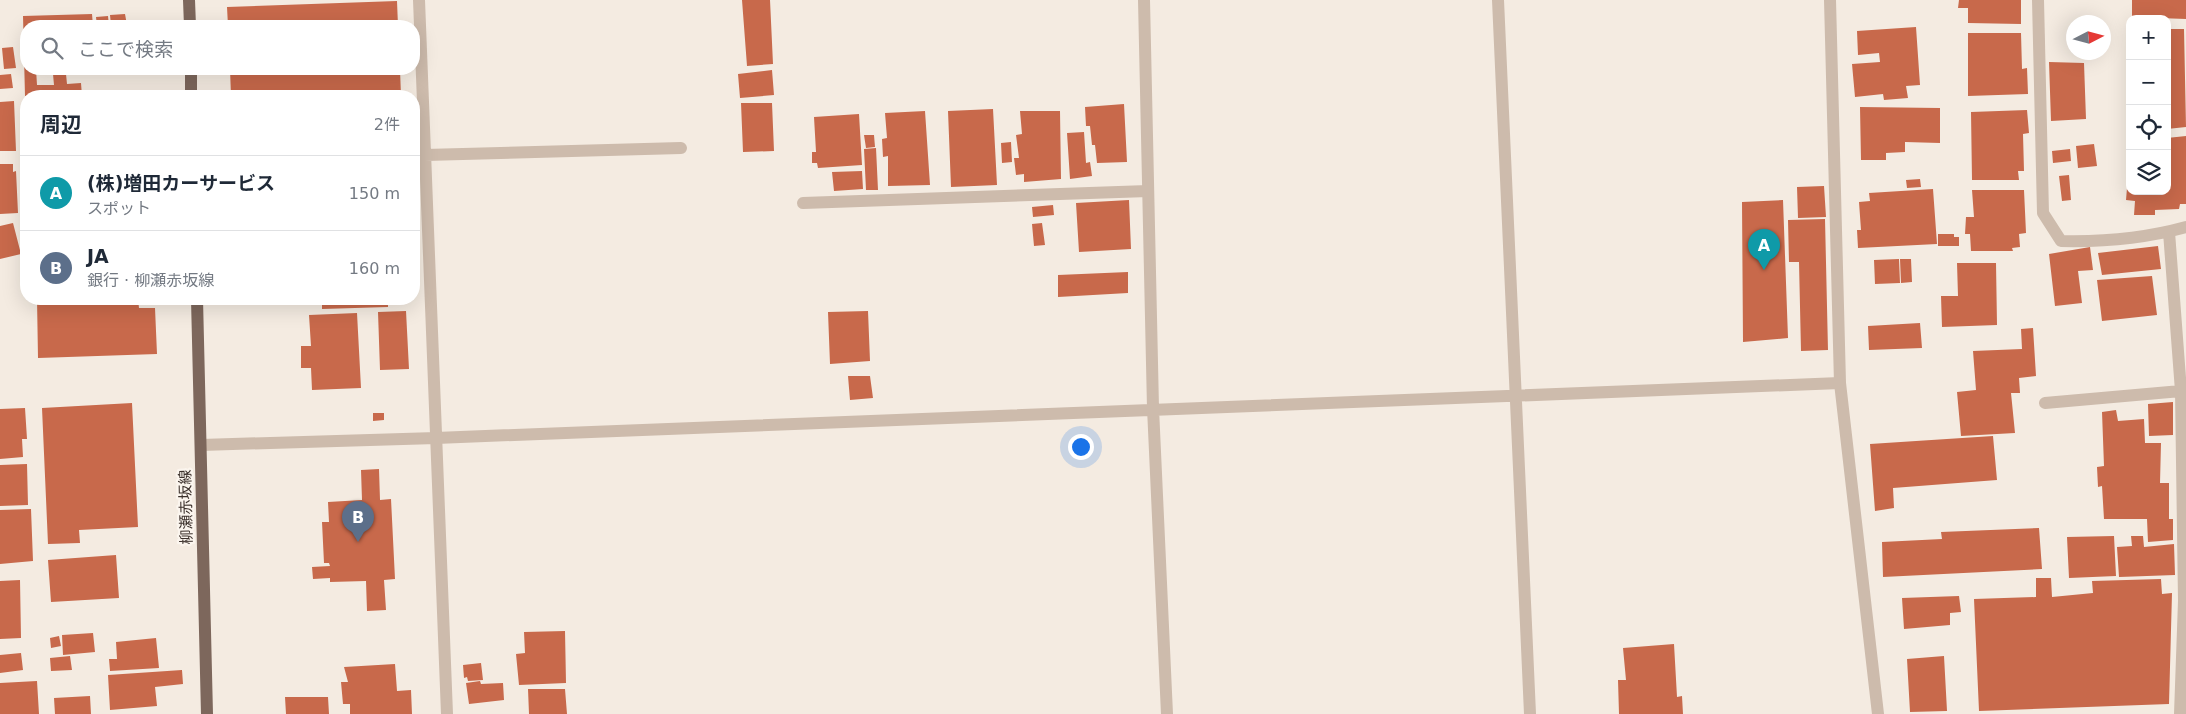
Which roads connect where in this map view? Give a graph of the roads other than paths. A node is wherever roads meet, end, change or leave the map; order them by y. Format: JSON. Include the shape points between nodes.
{"nodes":[{"id":1,"x":189,"y":0,"type":"edge"},
{"id":2,"x":419,"y":0,"type":"edge"},
{"id":3,"x":1144,"y":0,"type":"edge"},
{"id":4,"x":1498,"y":0,"type":"edge"},
{"id":5,"x":1830,"y":0,"type":"edge"},
{"id":6,"x":2038,"y":0,"type":"edge"},
{"id":7,"x":190,"y":20,"type":"edge"},
{"id":8,"x":420,"y":20,"type":"edge"},
{"id":9,"x":420,"y":26,"type":"edge"},
{"id":10,"x":191,"y":75,"type":"edge"},
{"id":11,"x":191,"y":90,"type":"edge"},
{"id":12,"x":681,"y":148,"type":"dead end"},
{"id":13,"x":425,"y":155,"type":"junction"},
{"id":14,"x":1148,"y":191,"type":"junction"},
{"id":15,"x":803,"y":202,"type":"dead end"},
{"id":16,"x":2186,"y":227,"type":"edge"},
{"id":17,"x":2169,"y":232,"type":"junction"},
{"id":18,"x":197,"y":305,"type":"edge"},
{"id":19,"x":1840,"y":382,"type":"junction"},
{"id":20,"x":2181,"y":391,"type":"junction"},
{"id":21,"x":1515,"y":395,"type":"junction"},
{"id":22,"x":2045,"y":402,"type":"dead end"},
{"id":23,"x":1153,"y":408,"type":"junction"},
{"id":24,"x":436,"y":438,"type":"junction"},
{"id":25,"x":201,"y":445,"type":"junction"},
{"id":26,"x":207,"y":714,"type":"edge"},
{"id":27,"x":447,"y":714,"type":"edge"},
{"id":28,"x":1167,"y":714,"type":"edge"},
{"id":29,"x":1530,"y":714,"type":"edge"},
{"id":30,"x":1878,"y":714,"type":"edge"},
{"id":31,"x":2180,"y":714,"type":"edge"}],
"edges":[{"from":1,"to":7,"type":"main road"},
{"from":2,"to":8,"type":"street"},
{"from":3,"to":14,"type":"street"},
{"from":4,"to":21,"type":"street"},
{"from":5,"to":19,"type":"street"},
{"from":6,"to":17,"type":"street","via":[[2043,213],[2061,241],[2096,242]]},
{"from":9,"to":13,"type":"street"},
{"from":10,"to":11,"type":"main road"},
{"from":12,"to":13,"type":"street"},
{"from":13,"to":24,"type":"street"},
{"from":14,"to":15,"type":"street"},
{"from":14,"to":23,"type":"street"},
{"from":16,"to":17,"type":"street"},
{"from":17,"to":20,"type":"street"},
{"from":18,"to":25,"type":"main road","name":"柳瀬赤坂線"},
{"from":19,"to":21,"type":"street"},
{"from":19,"to":30,"type":"street"},
{"from":20,"to":22,"type":"street"},
{"from":20,"to":31,"type":"street","via":[[2184,602]]},
{"from":21,"to":23,"type":"street"},
{"from":21,"to":29,"type":"street"},
{"from":23,"to":24,"type":"street"},
{"from":23,"to":28,"type":"street"},
{"from":24,"to":25,"type":"street"},
{"from":24,"to":27,"type":"street"},
{"from":25,"to":26,"type":"main road","name":"柳瀬赤坂線"}]}
